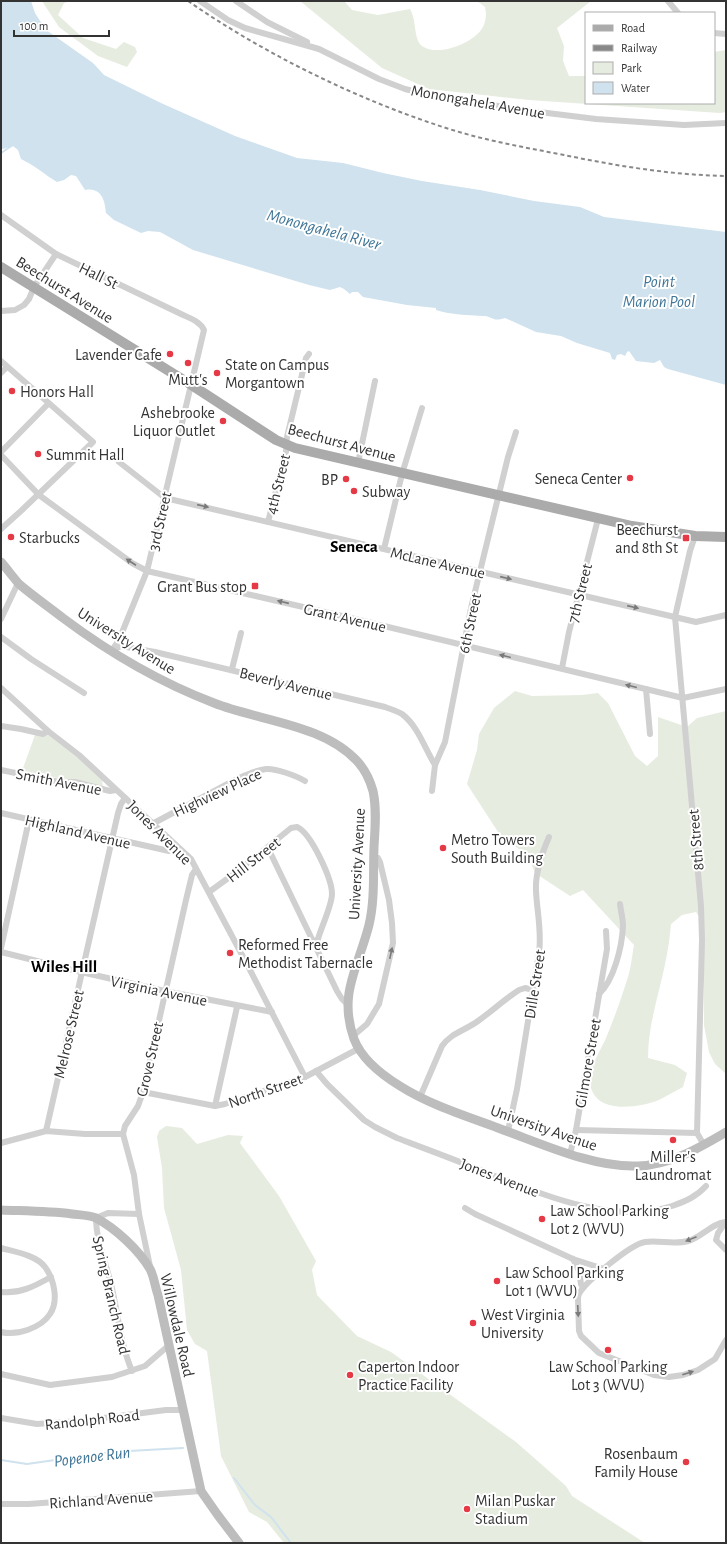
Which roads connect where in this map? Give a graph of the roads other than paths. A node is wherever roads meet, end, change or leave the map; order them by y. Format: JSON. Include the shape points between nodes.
{"nodes":[{"id":1,"x":200,"y":1,"type":"edge"},
{"id":2,"x":236,"y":1,"type":"edge"},
{"id":3,"x":668,"y":1,"type":"edge"},
{"id":4,"x":677,"y":12,"type":"edge"},
{"id":5,"x":715,"y":33,"type":"edge"},
{"id":6,"x":726,"y":34,"type":"edge"},
{"id":7,"x":319,"y":49,"type":"junction"},
{"id":8,"x":726,"y":123,"type":"edge"},
{"id":9,"x":1,"y":215,"type":"edge"},
{"id":10,"x":56,"y":254,"type":"junction"},
{"id":11,"x":1,"y":267,"type":"edge"},
{"id":12,"x":34,"y":287,"type":"junction"},
{"id":13,"x":1,"y":311,"type":"edge"},
{"id":14,"x":202,"y":326,"type":"joint"},
{"id":15,"x":309,"y":354,"type":"dead end"},
{"id":16,"x":1,"y":361,"type":"edge"},
{"id":17,"x":7,"y":366,"type":"junction"},
{"id":18,"x":1,"y":373,"type":"edge"},
{"id":19,"x":375,"y":381,"type":"dead end"},
{"id":20,"x":190,"y":384,"type":"junction"},
{"id":21,"x":48,"y":404,"type":"junction"},
{"id":22,"x":422,"y":408,"type":"dead end"},
{"id":23,"x":516,"y":432,"type":"dead end"},
{"id":24,"x":287,"y":444,"type":"junction"},
{"id":25,"x":1,"y":452,"type":"edge"},
{"id":26,"x":1,"y":455,"type":"edge"},
{"id":27,"x":119,"y":462,"type":"dead end"},
{"id":28,"x":358,"y":463,"type":"junction"},
{"id":29,"x":402,"y":474,"type":"junction"},
{"id":30,"x":39,"y":495,"type":"junction"},
{"id":31,"x":499,"y":495,"type":"junction"},
{"id":32,"x":165,"y":498,"type":"junction"},
{"id":33,"x":598,"y":519,"type":"junction"},
{"id":34,"x":268,"y":522,"type":"junction"},
{"id":35,"x":1,"y":529,"type":"edge"},
{"id":36,"x":695,"y":536,"type":"junction"},
{"id":37,"x":726,"y":537,"type":"edge"},
{"id":38,"x":384,"y":549,"type":"junction"},
{"id":39,"x":1,"y":562,"type":"edge"},
{"id":40,"x":147,"y":572,"type":"junction"},
{"id":41,"x":481,"y":572,"type":"junction"},
{"id":42,"x":18,"y":583,"type":"junction"},
{"id":43,"x":579,"y":594,"type":"junction"},
{"id":44,"x":726,"y":615,"type":"edge"},
{"id":45,"x":675,"y":617,"type":"junction"},
{"id":46,"x":1,"y":619,"type":"edge"},
{"id":47,"x":241,"y":633,"type":"dead end"},
{"id":48,"x":1,"y":637,"type":"edge"},
{"id":49,"x":464,"y":646,"type":"junction"},
{"id":50,"x":111,"y":652,"type":"junction"},
{"id":51,"x":562,"y":668,"type":"junction"},
{"id":52,"x":232,"y":669,"type":"junction"},
{"id":53,"x":1,"y":688,"type":"edge"},
{"id":54,"x":646,"y":689,"type":"junction"},
{"id":55,"x":726,"y":689,"type":"edge"},
{"id":56,"x":84,"y":693,"type":"dead end"},
{"id":57,"x":683,"y":698,"type":"junction"},
{"id":58,"x":1,"y":726,"type":"edge"},
{"id":59,"x":48,"y":731,"type":"junction"},
{"id":60,"x":650,"y":734,"type":"dead end"},
{"id":61,"x":435,"y":765,"type":"junction"},
{"id":62,"x":1,"y":770,"type":"edge"},
{"id":63,"x":305,"y":781,"type":"dead end"},
{"id":64,"x":116,"y":790,"type":"junction"},
{"id":65,"x":432,"y":791,"type":"dead end"},
{"id":66,"x":125,"y":798,"type":"junction"},
{"id":67,"x":1,"y":813,"type":"edge"},
{"id":68,"x":29,"y":820,"type":"junction"},
{"id":69,"x":152,"y":824,"type":"junction"},
{"id":70,"x":549,"y":837,"type":"dead end"},
{"id":71,"x":112,"y":838,"type":"junction"},
{"id":72,"x":178,"y":848,"type":"junction"},
{"id":73,"x":268,"y":848,"type":"junction"},
{"id":74,"x":374,"y":857,"type":"junction"},
{"id":75,"x":196,"y":869,"type":"junction"},
{"id":76,"x":208,"y":892,"type":"junction"},
{"id":77,"x":620,"y":904,"type":"dead end"},
{"id":78,"x":606,"y":931,"type":"dead end"},
{"id":79,"x":314,"y":942,"type":"junction"},
{"id":80,"x":1,"y":948,"type":"edge"},
{"id":81,"x":1,"y":952,"type":"edge"},
{"id":82,"x":81,"y":972,"type":"junction"},
{"id":83,"x":534,"y":990,"type":"junction"},
{"id":84,"x":165,"y":991,"type":"junction"},
{"id":85,"x":599,"y":994,"type":"junction"},
{"id":86,"x":347,"y":1004,"type":"junction"},
{"id":87,"x":237,"y":1007,"type":"junction"},
{"id":88,"x":272,"y":1012,"type":"junction"},
{"id":89,"x":353,"y":1036,"type":"junction"},
{"id":90,"x":358,"y":1048,"type":"junction"},
{"id":91,"x":316,"y":1071,"type":"junction"},
{"id":92,"x":305,"y":1077,"type":"junction"},
{"id":93,"x":143,"y":1092,"type":"junction"},
{"id":94,"x":420,"y":1097,"type":"junction"},
{"id":95,"x":215,"y":1106,"type":"junction"},
{"id":96,"x":576,"y":1130,"type":"junction"},
{"id":97,"x":46,"y":1131,"type":"junction"},
{"id":98,"x":508,"y":1131,"type":"junction"},
{"id":99,"x":726,"y":1132,"type":"edge"},
{"id":100,"x":697,"y":1133,"type":"junction"},
{"id":101,"x":123,"y":1134,"type":"junction"},
{"id":102,"x":1,"y":1143,"type":"edge"},
{"id":103,"x":704,"y":1145,"type":"junction"},
{"id":104,"x":570,"y":1154,"type":"junction"},
{"id":105,"x":706,"y":1186,"type":"dead end"},
{"id":106,"x":465,"y":1208,"type":"dead end"},
{"id":107,"x":1,"y":1210,"type":"edge"},
{"id":108,"x":139,"y":1214,"type":"junction"},
{"id":109,"x":96,"y":1218,"type":"junction"},
{"id":110,"x":726,"y":1222,"type":"edge"},
{"id":111,"x":1,"y":1248,"type":"edge"},
{"id":112,"x":726,"y":1250,"type":"edge"},
{"id":113,"x":573,"y":1259,"type":"junction"},
{"id":114,"x":604,"y":1269,"type":"junction"},
{"id":115,"x":150,"y":1270,"type":"junction"},
{"id":116,"x":51,"y":1277,"type":"junction"},
{"id":117,"x":583,"y":1288,"type":"junction"},
{"id":118,"x":1,"y":1292,"type":"edge"},
{"id":119,"x":1,"y":1332,"type":"edge"},
{"id":120,"x":726,"y":1340,"type":"edge"},
{"id":121,"x":168,"y":1346,"type":"junction"},
{"id":122,"x":132,"y":1371,"type":"junction"},
{"id":123,"x":1,"y":1374,"type":"edge"},
{"id":124,"x":183,"y":1410,"type":"junction"},
{"id":125,"x":1,"y":1418,"type":"edge"},
{"id":126,"x":201,"y":1491,"type":"junction"},
{"id":127,"x":1,"y":1504,"type":"edge"},
{"id":128,"x":239,"y":1543,"type":"edge"}],
"edges":[{"from":1,"to":7,"type":"street","name":"Monongahela Avenue","via":[[245,28]]},
{"from":2,"to":7,"type":"street","via":[[267,22]]},
{"from":3,"to":4,"type":"street"},
{"from":5,"to":6,"type":"street"},
{"from":7,"to":8,"type":"street","name":"Monongahela Avenue","via":[[380,79],[433,96],[596,119],[684,124]]},
{"from":9,"to":10,"type":"street","name":"Hall St"},
{"from":10,"to":12,"type":"street"},
{"from":10,"to":14,"type":"street","name":"Hall St"},
{"from":11,"to":12,"type":"main road","name":"Beechurst Avenue"},
{"from":12,"to":13,"type":"street","via":[[24,305],[15,310]]},
{"from":12,"to":20,"type":"main road","name":"Beechurst Avenue"},
{"from":14,"to":20,"type":"street","name":"3rd Street","via":[[204,330]]},
{"from":15,"to":24,"type":"street","name":"4th Street"},
{"from":16,"to":17,"type":"street"},
{"from":17,"to":18,"type":"street"},
{"from":17,"to":21,"type":"street"},
{"from":19,"to":28,"type":"street"},
{"from":20,"to":24,"type":"main road","name":"Beechurst Avenue","via":[[276,440]]},
{"from":20,"to":32,"type":"street","name":"3rd Street"},
{"from":21,"to":25,"type":"street"},
{"from":21,"to":30,"type":"street","via":[[93,442]]},
{"from":22,"to":29,"type":"street"},
{"from":23,"to":31,"type":"street","name":"6th Street"},
{"from":24,"to":28,"type":"main road","name":"Beechurst Avenue"},
{"from":24,"to":34,"type":"street","name":"4th Street"},
{"from":26,"to":30,"type":"street","name":"Grant Avenue"},
{"from":27,"to":32,"type":"street","name":"McLane Avenue"},
{"from":28,"to":29,"type":"main road","name":"Beechurst Avenue"},
{"from":29,"to":31,"type":"main road","name":"Beechurst Avenue"},
{"from":29,"to":38,"type":"street"},
{"from":30,"to":35,"type":"street"},
{"from":40,"to":30,"type":"street","name":"Grant Avenue","one_way":true},
{"from":31,"to":33,"type":"main road","name":"Beechurst Avenue"},
{"from":31,"to":41,"type":"street","name":"6th Street"},
{"from":32,"to":34,"type":"street","name":"McLane Avenue","one_way":true},
{"from":32,"to":40,"type":"street","name":"3rd Street"},
{"from":33,"to":36,"type":"main road","name":"Beechurst Avenue"},
{"from":33,"to":43,"type":"street","name":"7th Street"},
{"from":34,"to":38,"type":"street","name":"McLane Avenue"},
{"from":36,"to":37,"type":"main road","name":"Beechurst Avenue"},
{"from":36,"to":45,"type":"street","name":"8th Street"},
{"from":38,"to":41,"type":"street","name":"McLane Avenue"},
{"from":39,"to":42,"type":"street","name":"University Avenue"},
{"from":49,"to":40,"type":"street","name":"Grant Avenue","one_way":true},
{"from":40,"to":50,"type":"street","name":"3rd Street","via":[[119,640]]},
{"from":41,"to":43,"type":"street","name":"McLane Avenue","one_way":true},
{"from":41,"to":49,"type":"street","name":"6th Street"},
{"from":42,"to":46,"type":"street"},
{"from":42,"to":50,"type":"street","name":"University Avenue"},
{"from":43,"to":45,"type":"street","name":"McLane Avenue","one_way":true},
{"from":43,"to":51,"type":"street","name":"7th Street"},
{"from":44,"to":45,"type":"street","name":"McLane Avenue","via":[[696,622]]},
{"from":45,"to":57,"type":"street","name":"8th Street"},
{"from":47,"to":52,"type":"street"},
{"from":48,"to":56,"type":"street"},
{"from":51,"to":49,"type":"street","name":"Grant Avenue","one_way":true},
{"from":49,"to":61,"type":"street","name":"6th Street","via":[[445,742]]},
{"from":50,"to":52,"type":"street","name":"Beverly Avenue","via":[[121,646]]},
{"from":50,"to":74,"type":"street","name":"University Avenue","via":[[165,683],[218,705],[292,726],[346,750],[368,776],[374,793]]},
{"from":54,"to":51,"type":"street","name":"Grant Avenue","one_way":true},
{"from":52,"to":61,"type":"street","name":"Beverly Avenue","via":[[401,713],[419,734]]},
{"from":53,"to":59,"type":"street","name":"Jones Avenue"},
{"from":54,"to":57,"type":"street","name":"Grant Avenue"},
{"from":54,"to":60,"type":"street"},
{"from":55,"to":57,"type":"street","name":"Grant Avenue"},
{"from":57,"to":100,"type":"street","name":"8th Street","via":[[701,906]]},
{"from":58,"to":59,"type":"street","via":[[43,734]]},
{"from":59,"to":64,"type":"street","name":"Jones Avenue","via":[[79,755]]},
{"from":61,"to":65,"type":"street","name":"6th Street"},
{"from":62,"to":64,"type":"street","name":"Smith Avenue","via":[[59,782],[75,782],[110,791]]},
{"from":63,"to":69,"type":"street","name":"Highview Place","via":[[268,768],[239,778]]},
{"from":64,"to":66,"type":"street","name":"Jones Avenue"},
{"from":66,"to":69,"type":"street","name":"Jones Avenue"},
{"from":66,"to":71,"type":"street","name":"Melrose Street","via":[[119,809]]},
{"from":67,"to":68,"type":"street","name":"Highland Avenue"},
{"from":68,"to":71,"type":"street","name":"Highland Avenue"},
{"from":68,"to":80,"type":"street"},
{"from":69,"to":72,"type":"street","name":"Jones Avenue"},
{"from":70,"to":83,"type":"street","name":"Dille Street","via":[[536,882],[541,944]]},
{"from":71,"to":72,"type":"street","name":"Highland Avenue","via":[[170,851]]},
{"from":71,"to":82,"type":"street","name":"Melrose Street"},
{"from":72,"to":75,"type":"street","name":"Jones Avenue","via":[[191,859]]},
{"from":73,"to":76,"type":"street","name":"Hill Street"},
{"from":73,"to":79,"type":"street"},
{"from":73,"to":79,"type":"street","name":"Hill Street","via":[[291,828],[297,827],[307,835],[322,862],[332,895],[318,939]]},
{"from":74,"to":86,"type":"street","name":"University Avenue","via":[[371,913]]},
{"from":89,"to":74,"type":"street","one_way":true,"via":[[367,1024],[379,1004],[393,943],[392,923],[380,862]]},
{"from":75,"to":76,"type":"street","name":"Jones Avenue"},
{"from":75,"to":84,"type":"street","name":"Grove Street","via":[[192,875]]},
{"from":76,"to":88,"type":"street","name":"Jones Avenue"},
{"from":77,"to":85,"type":"street","name":"Gilmore Street","via":[[623,927],[620,950],[605,989]]},
{"from":78,"to":85,"type":"street","name":"Gilmore Street","via":[[607,949]]},
{"from":79,"to":86,"type":"street"},
{"from":81,"to":82,"type":"street","name":"Virginia Avenue"},
{"from":82,"to":84,"type":"street","name":"Virginia Avenue"},
{"from":82,"to":97,"type":"street","name":"Melrose Street"},
{"from":83,"to":94,"type":"street","via":[[519,990],[479,1020],[446,1040]]},
{"from":83,"to":98,"type":"street","name":"Dille Street"},
{"from":84,"to":87,"type":"street","name":"Virginia Avenue"},
{"from":84,"to":93,"type":"street","name":"Grove Street"},
{"from":85,"to":96,"type":"street","name":"Gilmore Street"},
{"from":86,"to":89,"type":"street","name":"University Avenue"},
{"from":87,"to":88,"type":"street","name":"Virginia Avenue"},
{"from":87,"to":95,"type":"street"},
{"from":88,"to":92,"type":"street","name":"Jones Avenue"},
{"from":89,"to":90,"type":"street","name":"University Avenue"},
{"from":90,"to":91,"type":"street","name":"North Street"},
{"from":90,"to":94,"type":"street","name":"University Avenue","via":[[376,1069]]},
{"from":91,"to":92,"type":"street","name":"North Street"},
{"from":91,"to":105,"type":"street","name":"Jones Avenue","via":[[364,1120],[375,1127],[397,1138],[551,1197],[600,1209],[635,1212],[658,1210],[692,1199]]},
{"from":92,"to":95,"type":"street","name":"North Street"},
{"from":93,"to":95,"type":"street","name":"North Street"},
{"from":93,"to":101,"type":"street","name":"Grove Street"},
{"from":94,"to":98,"type":"street","name":"University Avenue"},
{"from":96,"to":100,"type":"street"},
{"from":96,"to":104,"type":"street","name":"Gilmore Street"},
{"from":97,"to":101,"type":"street"},
{"from":97,"to":102,"type":"street"},
{"from":98,"to":104,"type":"street","name":"University Avenue"},
{"from":99,"to":103,"type":"street","name":"University Avenue"},
{"from":100,"to":103,"type":"street"},
{"from":101,"to":108,"type":"street","via":[[134,1176]]},
{"from":103,"to":104,"type":"street","name":"University Avenue","via":[[658,1164],[638,1166],[617,1165]]},
{"from":106,"to":113,"type":"street"},
{"from":107,"to":109,"type":"street","name":"Willowdale Road","via":[[48,1211]]},
{"from":108,"to":109,"type":"street","via":[[108,1213]]},
{"from":108,"to":115,"type":"street"},
{"from":109,"to":115,"type":"street","name":"Willowdale Road","via":[[134,1247]]},
{"from":109,"to":122,"type":"street","name":"Spring Branch Road","via":[[121,1337]]},
{"from":110,"to":112,"type":"street","via":[[716,1240]]},
{"from":110,"to":114,"type":"street","one_way":true,"via":[[720,1222],[689,1241],[645,1242],[635,1245]]},
{"from":111,"to":116,"type":"street","via":[[35,1259],[45,1267]]},
{"from":113,"to":114,"type":"street"},
{"from":113,"to":117,"type":"street"},
{"from":114,"to":117,"type":"street"},
{"from":115,"to":121,"type":"street","name":"Willowdale Road","via":[[158,1295]]},
{"from":116,"to":118,"type":"street","via":[[25,1290]]},
{"from":116,"to":119,"type":"street","via":[[54,1304],[51,1314],[44,1321],[18,1333]]},
{"from":117,"to":120,"type":"street","one_way":true,"via":[[578,1295],[581,1336],[599,1353],[654,1375],[669,1378],[698,1370],[715,1359]]},
{"from":121,"to":122,"type":"street","via":[[145,1366]]},
{"from":121,"to":124,"type":"street","name":"Willowdale Road"},
{"from":122,"to":123,"type":"street","via":[[112,1377],[50,1385]]},
{"from":124,"to":125,"type":"street","name":"Randolph Road","via":[[38,1424]]},
{"from":124,"to":126,"type":"street","name":"Willowdale Road"},
{"from":126,"to":127,"type":"street","name":"Richland Avenue"},
{"from":126,"to":128,"type":"street","name":"Willowdale Road"}]}
